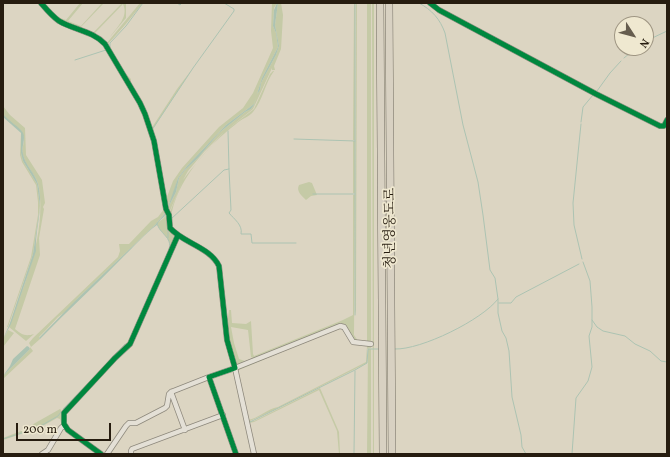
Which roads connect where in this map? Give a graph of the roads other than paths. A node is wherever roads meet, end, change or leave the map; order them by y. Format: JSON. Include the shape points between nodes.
{"nodes":[{"id":1,"x":41,"y":3,"type":"edge"},
{"id":2,"x":380,"y":3,"type":"edge"},
{"id":3,"x":389,"y":3,"type":"edge"},
{"id":4,"x":430,"y":3,"type":"edge"},
{"id":5,"x":667,"y":120,"type":"edge"},
{"id":6,"x":178,"y":235,"type":"junction"},
{"id":7,"x":371,"y":344,"type":"dead end"},
{"id":8,"x":235,"y":368,"type":"junction"},
{"id":9,"x":209,"y":378,"type":"junction"},
{"id":10,"x":171,"y":392,"type":"junction"},
{"id":11,"x":223,"y":415,"type":"junction"},
{"id":12,"x":65,"y":427,"type":"junction"},
{"id":13,"x":185,"y":430,"type":"junction"},
{"id":14,"x":42,"y":454,"type":"edge"},
{"id":15,"x":101,"y":454,"type":"edge"},
{"id":16,"x":107,"y":454,"type":"edge"},
{"id":17,"x":131,"y":454,"type":"edge"},
{"id":18,"x":236,"y":454,"type":"edge"},
{"id":19,"x":254,"y":454,"type":"edge"},
{"id":20,"x":383,"y":454,"type":"edge"},
{"id":21,"x":392,"y":454,"type":"edge"}],
"edges":[{"from":1,"to":6,"type":"street","via":[[61,22],[96,37],[105,44],[140,103],[154,141],[170,228]]},
{"from":2,"to":20,"type":"highway","name":"청년영웅도로"},
{"from":3,"to":21,"type":"highway","name":"청년영웅도로"},
{"from":4,"to":5,"type":"street","via":[[561,76],[660,126],[664,126]]},
{"from":6,"to":8,"type":"street","via":[[211,256],[219,266],[227,340]]},
{"from":6,"to":12,"type":"street","via":[[130,344],[66,409],[63,416]]},
{"from":7,"to":8,"type":"street","via":[[354,342],[344,327],[340,326]]},
{"from":8,"to":9,"type":"street"},
{"from":8,"to":19,"type":"street"},
{"from":9,"to":10,"type":"street"},
{"from":9,"to":11,"type":"street"},
{"from":10,"to":13,"type":"street"},
{"from":10,"to":16,"type":"street","via":[[165,408],[136,423],[129,423]]},
{"from":11,"to":13,"type":"street"},
{"from":11,"to":18,"type":"street"},
{"from":12,"to":14,"type":"street","via":[[61,428],[48,450]]},
{"from":12,"to":15,"type":"street"},
{"from":13,"to":17,"type":"street","via":[[132,449]]}]}
